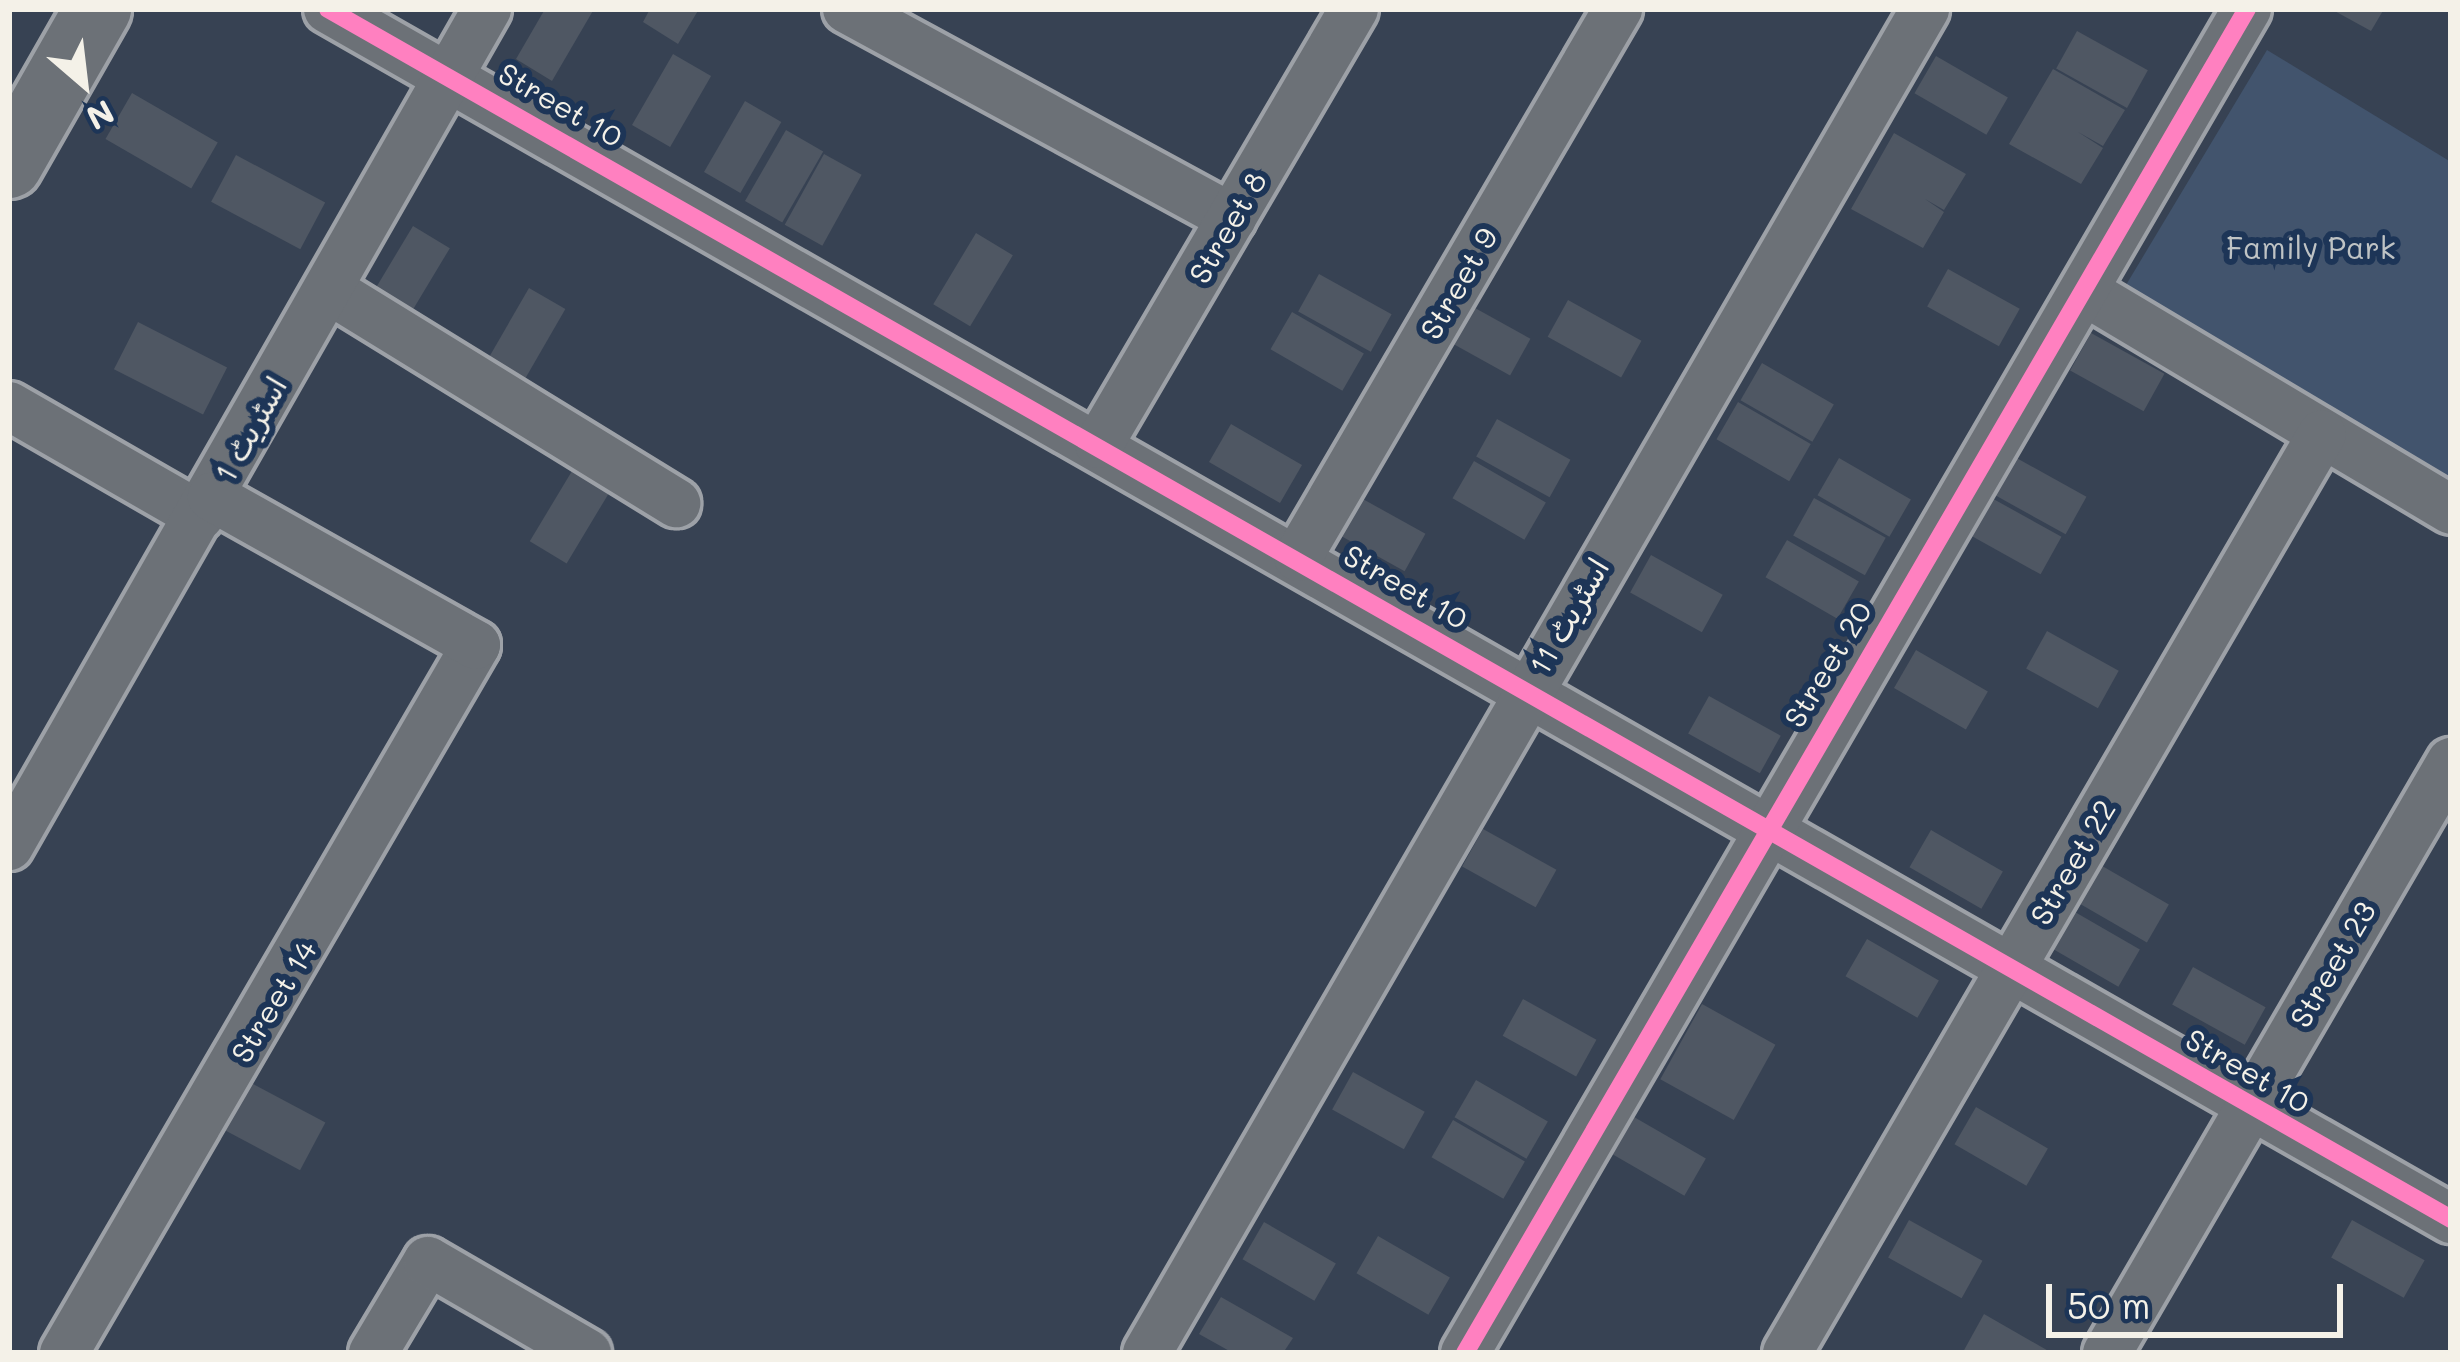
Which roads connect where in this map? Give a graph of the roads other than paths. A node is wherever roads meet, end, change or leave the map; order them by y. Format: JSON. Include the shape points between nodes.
{"nodes":[{"id":1,"x":98,"y":9,"type":"edge"},
{"id":2,"x":328,"y":9,"type":"edge"},
{"id":3,"x":487,"y":9,"type":"edge"},
{"id":4,"x":847,"y":9,"type":"edge"},
{"id":5,"x":1618,"y":9,"type":"edge"},
{"id":6,"x":1925,"y":9,"type":"edge"},
{"id":7,"x":2247,"y":9,"type":"edge"},
{"id":8,"x":1348,"y":11,"type":"edge"},
{"id":9,"x":450,"y":75,"type":"junction"},
{"id":10,"x":9,"y":165,"type":"edge"},
{"id":11,"x":1232,"y":218,"type":"junction"},
{"id":12,"x":328,"y":289,"type":"junction"},
{"id":13,"x":2084,"y":291,"type":"junction"},
{"id":14,"x":9,"y":406,"type":"edge"},
{"id":15,"x":2322,"y":434,"type":"junction"},
{"id":16,"x":1099,"y":444,"type":"junction"},
{"id":17,"x":676,"y":503,"type":"dead end"},
{"id":18,"x":206,"y":506,"type":"junction"},
{"id":19,"x":2451,"y":509,"type":"edge"},
{"id":20,"x":1298,"y":557,"type":"junction"},
{"id":21,"x":1525,"y":690,"type":"junction"},
{"id":22,"x":2451,"y":762,"type":"edge"},
{"id":23,"x":1766,"y":825,"type":"junction"},
{"id":24,"x":9,"y":847,"type":"edge"},
{"id":25,"x":2010,"y":966,"type":"junction"},
{"id":26,"x":2249,"y":1106,"type":"junction"},
{"id":27,"x":2451,"y":1219,"type":"edge"},
{"id":28,"x":64,"y":1353,"type":"edge"},
{"id":29,"x":373,"y":1353,"type":"edge"},
{"id":30,"x":587,"y":1353,"type":"edge"},
{"id":31,"x":1147,"y":1353,"type":"edge"},
{"id":32,"x":1465,"y":1353,"type":"edge"},
{"id":33,"x":1787,"y":1353,"type":"edge"},
{"id":34,"x":2107,"y":1353,"type":"edge"}],
"edges":[{"from":1,"to":10,"type":"main road"},
{"from":2,"to":9,"type":"street","name":"Street 10"},
{"from":3,"to":9,"type":"street","name":"اسٹریٹ 1"},
{"from":4,"to":11,"type":"street"},
{"from":5,"to":20,"type":"street","name":"Street 9"},
{"from":6,"to":21,"type":"street","name":"اسٹریٹ 11"},
{"from":7,"to":13,"type":"street","name":"Street 20"},
{"from":8,"to":11,"type":"street","name":"Street 8"},
{"from":9,"to":12,"type":"street","name":"اسٹریٹ 1"},
{"from":9,"to":16,"type":"street","name":"Street 10"},
{"from":11,"to":16,"type":"street","name":"Street 8"},
{"from":12,"to":17,"type":"street"},
{"from":12,"to":18,"type":"street","name":"اسٹریٹ 1"},
{"from":13,"to":15,"type":"street"},
{"from":13,"to":23,"type":"street","name":"Street 20"},
{"from":14,"to":18,"type":"street"},
{"from":15,"to":19,"type":"street"},
{"from":15,"to":25,"type":"street","name":"Street 22"},
{"from":16,"to":20,"type":"street","name":"Street 10"},
{"from":18,"to":24,"type":"street","name":"اسٹریٹ 1"},
{"from":18,"to":28,"type":"street","name":"Street 14","via":[[476,646]]},
{"from":20,"to":21,"type":"street","name":"Street 10"},
{"from":21,"to":23,"type":"street","name":"Street 10"},
{"from":21,"to":31,"type":"street","name":"اسٹریٹ 11"},
{"from":22,"to":26,"type":"street","name":"Street 23"},
{"from":23,"to":25,"type":"street","name":"Street 10"},
{"from":23,"to":32,"type":"street","name":"Street 20"},
{"from":25,"to":26,"type":"street","name":"Street 10"},
{"from":25,"to":33,"type":"street","name":"Street 22"},
{"from":26,"to":27,"type":"street","name":"Street 10"},
{"from":26,"to":34,"type":"street","name":"Street 23"},
{"from":29,"to":30,"type":"street","via":[[428,1261]]}]}
